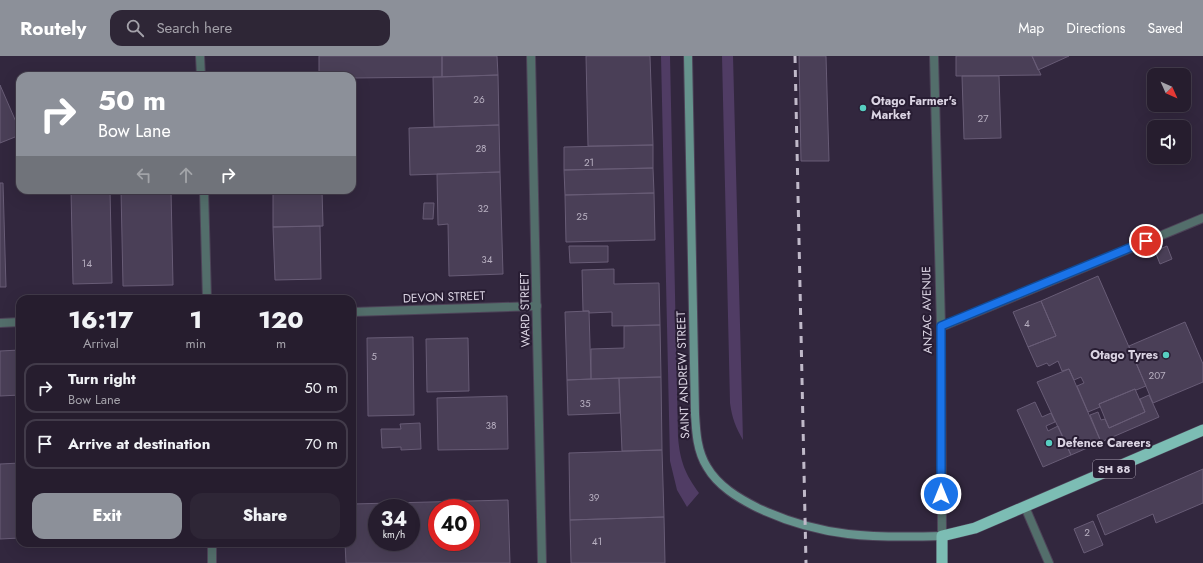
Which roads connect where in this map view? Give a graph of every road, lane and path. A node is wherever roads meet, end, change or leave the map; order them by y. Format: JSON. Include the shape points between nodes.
{"nodes":[{"id":1,"x":200,"y":56,"type":"edge"},
{"id":2,"x":531,"y":56,"type":"edge"},
{"id":3,"x":688,"y":56,"type":"edge"},
{"id":4,"x":934,"y":56,"type":"edge"},
{"id":5,"x":201,"y":72,"type":"edge"},
{"id":6,"x":204,"y":194,"type":"edge"},
{"id":7,"x":1203,"y":218,"type":"edge"},
{"id":8,"x":207,"y":295,"type":"edge"},
{"id":9,"x":537,"y":306,"type":"junction"},
{"id":10,"x":356,"y":312,"type":"edge"},
{"id":11,"x":16,"y":322,"type":"edge"},
{"id":12,"x":0,"y":323,"type":"edge"},
{"id":13,"x":941,"y":326,"type":"junction"},
{"id":14,"x":1203,"y":430,"type":"edge"},
{"id":15,"x":1025,"y":507,"type":"junction"},
{"id":16,"x":942,"y":536,"type":"junction"},
{"id":17,"x":212,"y":547,"type":"edge"},
{"id":18,"x":212,"y":563,"type":"edge"},
{"id":19,"x":542,"y":563,"type":"edge"},
{"id":20,"x":942,"y":563,"type":"edge"},
{"id":21,"x":1049,"y":563,"type":"edge"}],
"edges":[{"from":1,"to":5,"type":"street"},
{"from":2,"to":9,"type":"street","name":"WARD STREET"},
{"from":3,"to":16,"type":"main road","name":"SAINT ANDREW STREET","via":[[695,414],[696,434],[707,467],[728,490],[743,500],[805,527],[880,537]]},
{"from":4,"to":13,"type":"street","name":"ANZAC AVENUE"},
{"from":6,"to":8,"type":"street"},
{"from":7,"to":13,"type":"street"},
{"from":9,"to":10,"type":"street","name":"DEVON STREET"},
{"from":9,"to":19,"type":"street","name":"WARD STREET"},
{"from":11,"to":12,"type":"street"},
{"from":13,"to":16,"type":"street","name":"ANZAC AVENUE"},
{"from":14,"to":15,"type":"highway","name":"SAINT ANDREW STREET","number":"SH 88"},
{"from":15,"to":16,"type":"highway","name":"SAINT ANDREW STREET","number":"SH 88","via":[[975,528]]},
{"from":15,"to":21,"type":"street"},
{"from":16,"to":20,"type":"highway","name":"ANZAC AVENUE"},
{"from":17,"to":18,"type":"street"}]}
